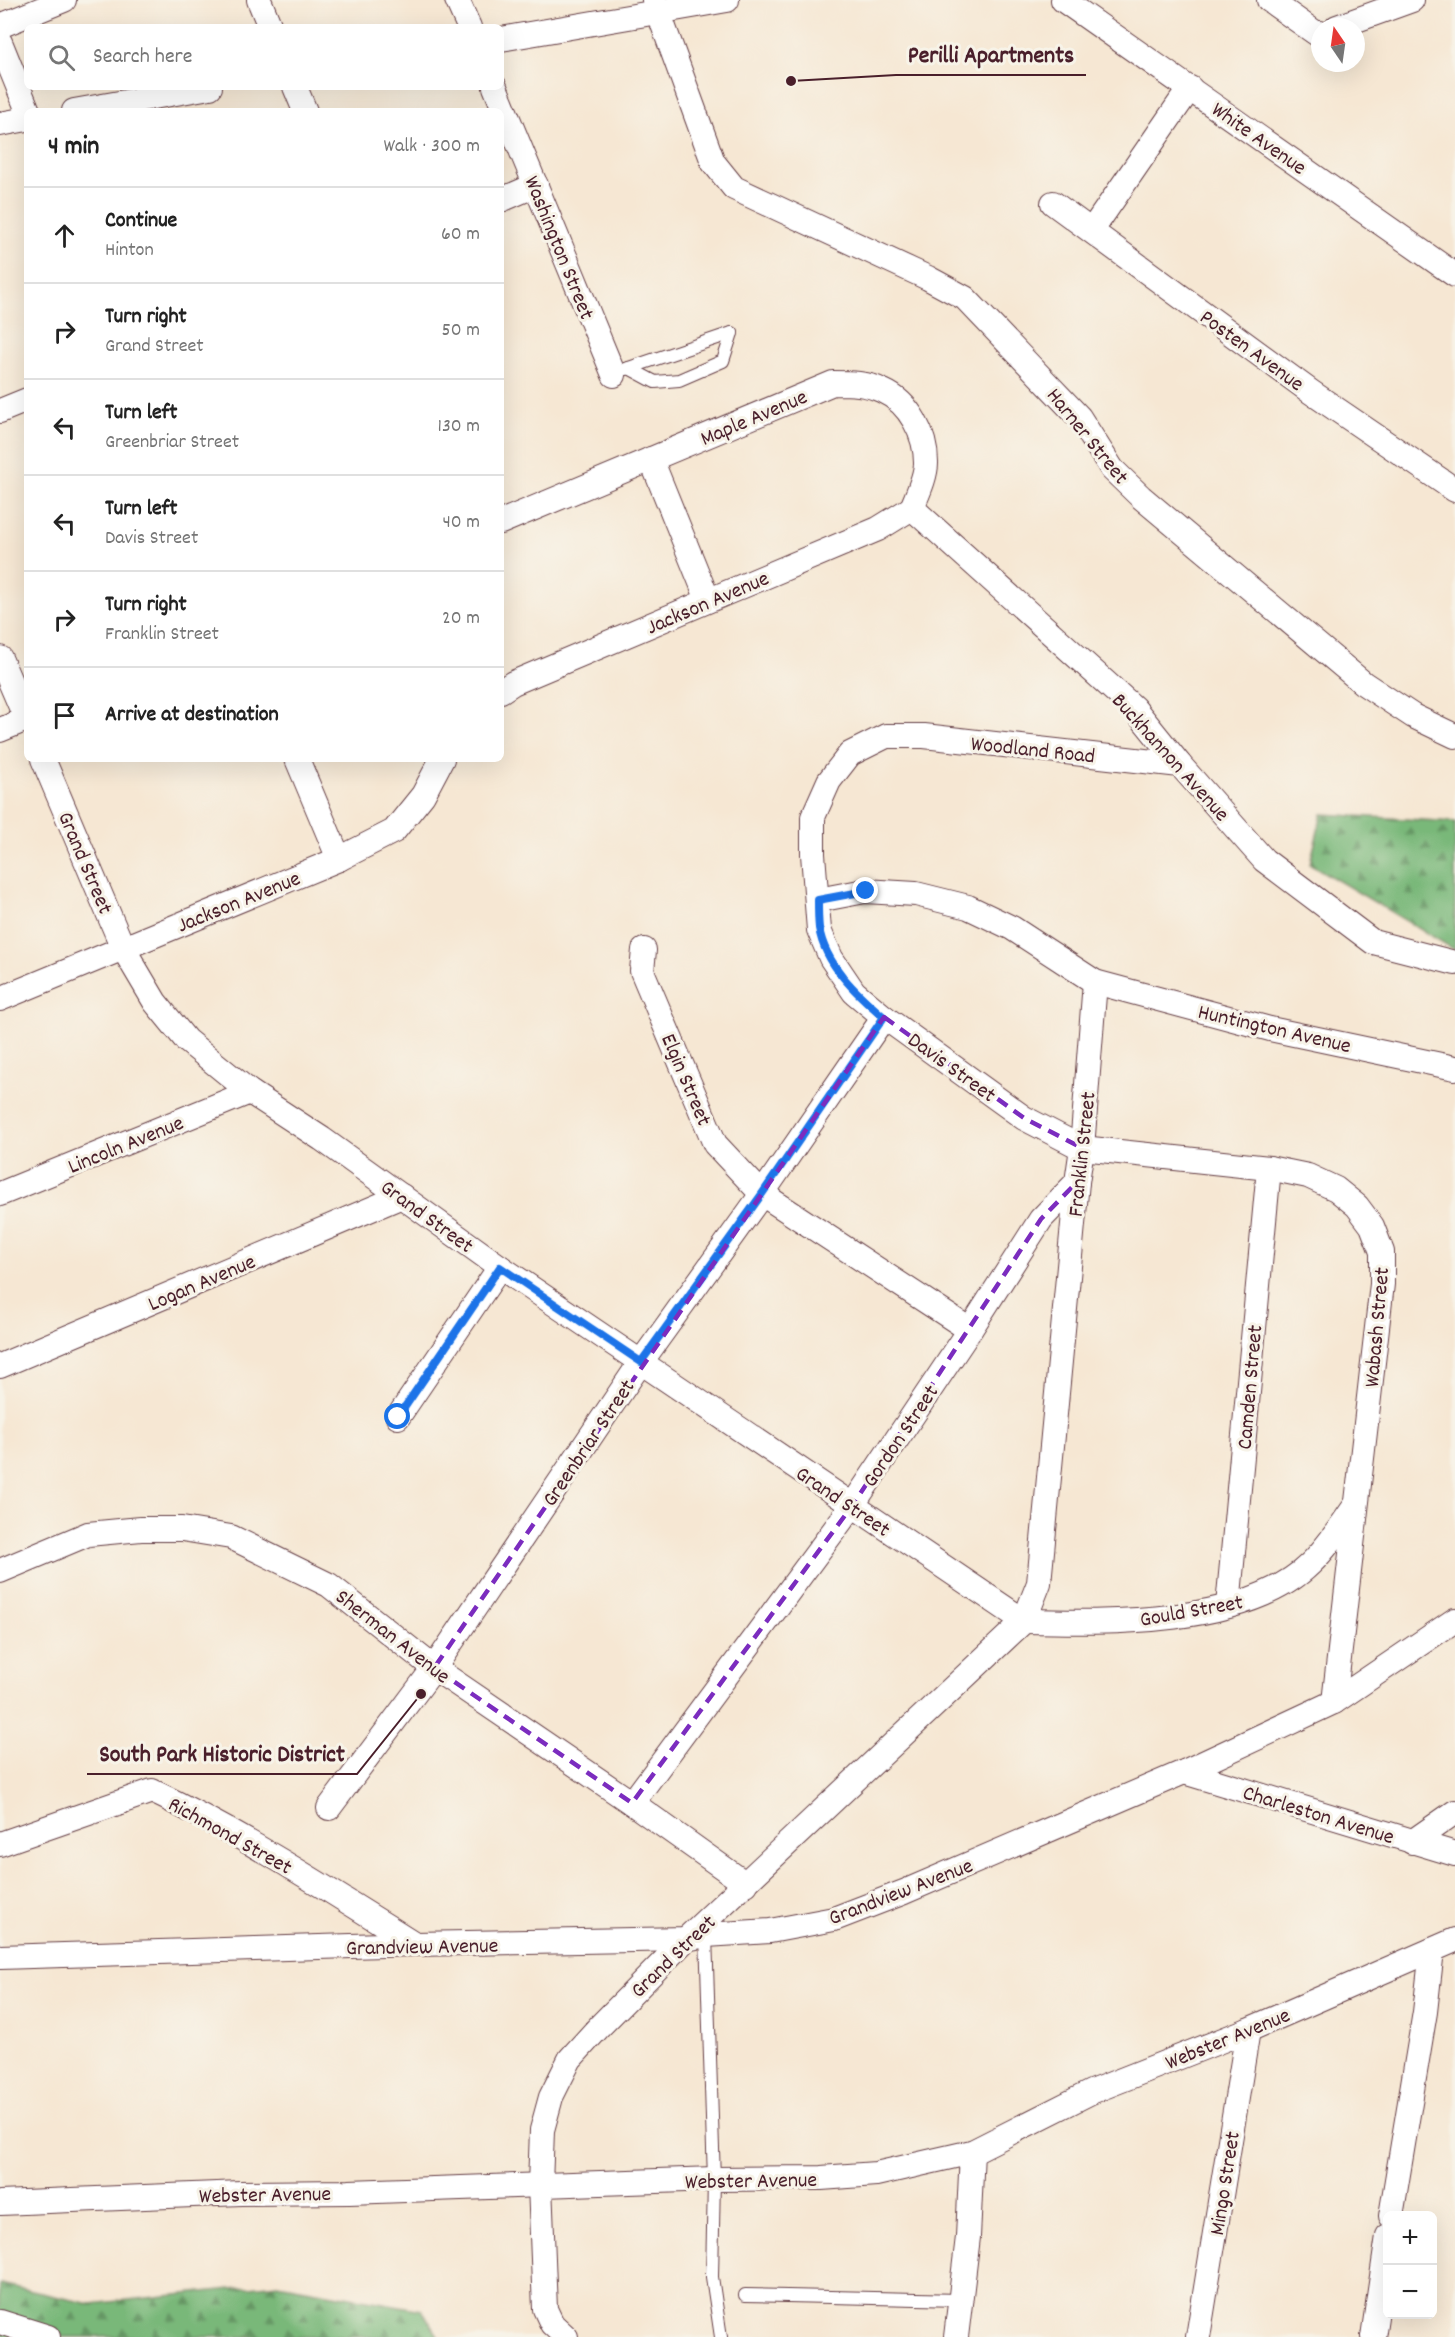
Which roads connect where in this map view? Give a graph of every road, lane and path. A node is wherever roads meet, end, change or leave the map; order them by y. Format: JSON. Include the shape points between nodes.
{"nodes":[{"id":1,"x":64,"y":0,"type":"edge"},
{"id":2,"x":259,"y":0,"type":"edge"},
{"id":3,"x":457,"y":0,"type":"edge"},
{"id":4,"x":728,"y":0,"type":"edge"},
{"id":5,"x":1063,"y":0,"type":"edge"},
{"id":6,"x":1269,"y":0,"type":"edge"},
{"id":7,"x":1413,"y":0,"type":"edge"},
{"id":8,"x":657,"y":6,"type":"edge"},
{"id":9,"x":1362,"y":18,"type":"edge"},
{"id":10,"x":1311,"y":23,"type":"edge"},
{"id":11,"x":269,"y":24,"type":"edge"},
{"id":12,"x":468,"y":24,"type":"edge"},
{"id":13,"x":0,"y":26,"type":"edge"},
{"id":14,"x":504,"y":38,"type":"edge"},
{"id":15,"x":0,"y":42,"type":"edge"},
{"id":16,"x":1190,"y":88,"type":"junction"},
{"id":17,"x":193,"y":90,"type":"edge"},
{"id":18,"x":296,"y":90,"type":"edge"},
{"id":19,"x":496,"y":90,"type":"edge"},
{"id":20,"x":27,"y":108,"type":"edge"},
{"id":21,"x":91,"y":108,"type":"edge"},
{"id":22,"x":304,"y":108,"type":"edge"},
{"id":23,"x":504,"y":108,"type":"edge"},
{"id":24,"x":504,"y":109,"type":"edge"},
{"id":25,"x":24,"y":120,"type":"edge"},
{"id":26,"x":0,"y":124,"type":"edge"},
{"id":27,"x":536,"y":186,"type":"junction"},
{"id":28,"x":504,"y":199,"type":"edge"},
{"id":29,"x":1053,"y":203,"type":"dead end"},
{"id":30,"x":1092,"y":230,"type":"junction"},
{"id":31,"x":1455,"y":275,"type":"edge"},
{"id":32,"x":622,"y":371,"type":"junction"},
{"id":33,"x":24,"y":401,"type":"edge"},
{"id":34,"x":0,"y":411,"type":"edge"},
{"id":35,"x":651,"y":459,"type":"junction"},
{"id":36,"x":1455,"y":490,"type":"edge"},
{"id":37,"x":912,"y":508,"type":"junction"},
{"id":38,"x":504,"y":521,"type":"edge"},
{"id":39,"x":708,"y":600,"type":"junction"},
{"id":40,"x":0,"y":658,"type":"edge"},
{"id":41,"x":504,"y":689,"type":"edge"},
{"id":42,"x":24,"y":712,"type":"edge"},
{"id":43,"x":24,"y":720,"type":"edge"},
{"id":44,"x":0,"y":730,"type":"edge"},
{"id":45,"x":886,"y":735,"type":"joint"},
{"id":46,"x":1455,"y":736,"type":"edge"},
{"id":47,"x":44,"y":762,"type":"edge"},
{"id":48,"x":298,"y":762,"type":"edge"},
{"id":49,"x":440,"y":762,"type":"edge"},
{"id":50,"x":1180,"y":765,"type":"junction"},
{"id":51,"x":339,"y":859,"type":"junction"},
{"id":52,"x":818,"y":900,"type":"junction"},
{"id":53,"x":123,"y":948,"type":"junction"},
{"id":54,"x":644,"y":950,"type":"dead end"},
{"id":55,"x":1455,"y":963,"type":"edge"},
{"id":56,"x":1095,"y":982,"type":"junction"},
{"id":57,"x":0,"y":999,"type":"edge"},
{"id":58,"x":884,"y":1017,"type":"junction"},
{"id":59,"x":1455,"y":1068,"type":"edge"},
{"id":60,"x":250,"y":1092,"type":"junction"},
{"id":61,"x":1082,"y":1148,"type":"junction"},
{"id":62,"x":1269,"y":1168,"type":"junction"},
{"id":63,"x":1077,"y":1182,"type":"junction"},
{"id":64,"x":0,"y":1194,"type":"edge"},
{"id":65,"x":762,"y":1194,"type":"junction"},
{"id":66,"x":402,"y":1196,"type":"junction"},
{"id":67,"x":500,"y":1267,"type":"junction"},
{"id":68,"x":970,"y":1330,"type":"junction"},
{"id":69,"x":641,"y":1362,"type":"junction"},
{"id":70,"x":0,"y":1366,"type":"edge"},
{"id":71,"x":398,"y":1417,"type":"dead end"},
{"id":72,"x":1356,"y":1504,"type":"junction"},
{"id":73,"x":852,"y":1506,"type":"junction"},
{"id":74,"x":0,"y":1571,"type":"edge"},
{"id":75,"x":1228,"y":1606,"type":"junction"},
{"id":76,"x":1455,"y":1620,"type":"edge"},
{"id":77,"x":1024,"y":1621,"type":"junction"},
{"id":78,"x":434,"y":1668,"type":"junction"},
{"id":79,"x":1334,"y":1702,"type":"junction"},
{"id":80,"x":1184,"y":1772,"type":"junction"},
{"id":81,"x":632,"y":1803,"type":"junction"},
{"id":82,"x":329,"y":1808,"type":"dead end"},
{"id":83,"x":1455,"y":1812,"type":"edge"},
{"id":84,"x":1412,"y":1842,"type":"junction"},
{"id":85,"x":0,"y":1844,"type":"edge"},
{"id":86,"x":1455,"y":1854,"type":"edge"},
{"id":87,"x":746,"y":1884,"type":"junction"},
{"id":88,"x":696,"y":1937,"type":"junction"},
{"id":89,"x":1455,"y":1940,"type":"edge"},
{"id":90,"x":416,"y":1944,"type":"junction"},
{"id":91,"x":1432,"y":1950,"type":"junction"},
{"id":92,"x":0,"y":1958,"type":"edge"},
{"id":93,"x":1248,"y":2030,"type":"junction"},
{"id":94,"x":972,"y":2152,"type":"junction"},
{"id":95,"x":714,"y":2179,"type":"junction"},
{"id":96,"x":540,"y":2186,"type":"junction"},
{"id":97,"x":0,"y":2203,"type":"edge"},
{"id":98,"x":1392,"y":2211,"type":"edge"},
{"id":99,"x":1384,"y":2265,"type":"edge"},
{"id":100,"x":746,"y":2295,"type":"dead end"},
{"id":101,"x":960,"y":2300,"type":"junction"},
{"id":102,"x":0,"y":2322,"type":"edge"},
{"id":103,"x":559,"y":2330,"type":"edge"},
{"id":104,"x":48,"y":2337,"type":"edge"},
{"id":105,"x":720,"y":2337,"type":"edge"},
{"id":106,"x":956,"y":2337,"type":"edge"},
{"id":107,"x":1198,"y":2337,"type":"edge"},
{"id":108,"x":1373,"y":2337,"type":"edge"}],
"edges":[{"from":1,"to":13,"type":"street"},
{"from":2,"to":11,"type":"street"},
{"from":3,"to":12,"type":"street"},
{"from":4,"to":8,"type":"street"},
{"from":5,"to":16,"type":"street","name":"White Avenue"},
{"from":6,"to":10,"type":"street"},
{"from":7,"to":9,"type":"street"},
{"from":8,"to":14,"type":"street"},
{"from":8,"to":46,"type":"street","name":"Harner Street","via":[[713,162],[734,188],[965,298],[1079,417],[1112,470],[1141,497],[1364,683],[1413,716]]},
{"from":15,"to":20,"type":"street"},
{"from":16,"to":30,"type":"street"},
{"from":16,"to":31,"type":"street","name":"White Avenue"},
{"from":17,"to":21,"type":"street"},
{"from":18,"to":22,"type":"street"},
{"from":19,"to":23,"type":"street","name":"Washington Street"},
{"from":24,"to":27,"type":"street","name":"Washington Street"},
{"from":25,"to":26,"type":"street"},
{"from":27,"to":28,"type":"street"},
{"from":27,"to":32,"type":"street","name":"Washington Street"},
{"from":29,"to":30,"type":"street","name":"Posten Avenue"},
{"from":30,"to":36,"type":"street","name":"Posten Avenue","via":[[1311,392]]},
{"from":32,"to":32,"type":"lane","via":[[640,365],[732,333],[723,361],[679,380],[655,382]]},
{"from":33,"to":34,"type":"street"},
{"from":35,"to":37,"type":"street","name":"Maple Avenue","via":[[833,383],[858,383],[884,391],[911,413],[921,436],[926,465]]},
{"from":35,"to":38,"type":"street","name":"Maple Avenue"},
{"from":35,"to":39,"type":"street"},
{"from":37,"to":39,"type":"street","name":"Jackson Avenue","via":[[878,529]]},
{"from":37,"to":50,"type":"street","name":"Buckhannon Avenue","via":[[1134,708]]},
{"from":39,"to":41,"type":"street","name":"Jackson Avenue"},
{"from":40,"to":42,"type":"street"},
{"from":43,"to":44,"type":"street"},
{"from":45,"to":50,"type":"street","name":"Woodland Road"},
{"from":45,"to":52,"type":"street","name":"Davis Street","via":[[850,754],[829,781],[813,817]]},
{"from":47,"to":53,"type":"street","name":"Grand Street"},
{"from":48,"to":51,"type":"street"},
{"from":49,"to":51,"type":"street","name":"Jackson Avenue","via":[[423,795],[394,831]]},
{"from":50,"to":55,"type":"street","name":"Buckhannon Avenue","via":[[1264,861],[1373,942]]},
{"from":51,"to":53,"type":"street","name":"Jackson Avenue"},
{"from":52,"to":56,"type":"street","via":[[866,891],[916,894],[968,907],[1012,928]]},
{"from":52,"to":58,"type":"street","name":"Davis Street","via":[[819,930],[831,958],[854,992]]},
{"from":53,"to":57,"type":"street","name":"Jackson Avenue"},
{"from":53,"to":60,"type":"street","name":"Grand Street","via":[[154,1002],[186,1040]]},
{"from":54,"to":65,"type":"street","name":"Elgin Street","via":[[642,971],[715,1144]]},
{"from":56,"to":59,"type":"street","name":"Huntington Avenue","via":[[1270,1029]]},
{"from":56,"to":61,"type":"street","name":"Franklin Street"},
{"from":58,"to":61,"type":"street","name":"Davis Street","via":[[1024,1118]]},
{"from":58,"to":65,"type":"street","name":"Greenbriar Street"},
{"from":60,"to":64,"type":"street","name":"Lincoln Avenue"},
{"from":60,"to":66,"type":"street","name":"Grand Street"},
{"from":61,"to":62,"type":"street","name":"Wabash Street"},
{"from":61,"to":63,"type":"street","name":"Franklin Street"},
{"from":62,"to":72,"type":"street","name":"Wabash Street","via":[[1308,1176],[1336,1189],[1357,1206],[1372,1226],[1382,1252],[1382,1284]]},
{"from":62,"to":75,"type":"street","name":"Camden Street"},
{"from":63,"to":68,"type":"street","name":"Gordon Street","via":[[1041,1219]]},
{"from":63,"to":77,"type":"street","name":"Franklin Street","via":[[1039,1583]]},
{"from":65,"to":68,"type":"street","name":"Elgin Street"},
{"from":65,"to":69,"type":"street","name":"Greenbriar Street"},
{"from":66,"to":67,"type":"street","name":"Grand Street"},
{"from":66,"to":70,"type":"street","name":"Logan Avenue"},
{"from":67,"to":69,"type":"street","name":"Grand Street"},
{"from":67,"to":71,"type":"street"},
{"from":68,"to":73,"type":"street","name":"Gordon Street"},
{"from":69,"to":73,"type":"street","name":"Grand Street"},
{"from":69,"to":78,"type":"street","name":"Greenbriar Street"},
{"from":72,"to":75,"type":"street","name":"Gould Street","via":[[1310,1564],[1274,1590]]},
{"from":72,"to":79,"type":"street","name":"Wabash Street"},
{"from":73,"to":77,"type":"street","name":"Grand Street"},
{"from":73,"to":81,"type":"street","name":"Gordon Street"},
{"from":74,"to":78,"type":"street","name":"Sherman Avenue","via":[[88,1534],[182,1529],[231,1537],[329,1585]]},
{"from":75,"to":77,"type":"street","name":"Gould Street","via":[[1156,1619]]},
{"from":76,"to":79,"type":"street","name":"Grandview Avenue"},
{"from":77,"to":87,"type":"street","name":"Grand Street"},
{"from":78,"to":81,"type":"street","name":"Sherman Avenue"},
{"from":78,"to":82,"type":"street","name":"Greenbriar Street"},
{"from":79,"to":80,"type":"street","name":"Grandview Avenue"},
{"from":80,"to":84,"type":"street","name":"Charleston Avenue"},
{"from":80,"to":88,"type":"street","name":"Grandview Avenue","via":[[834,1919],[770,1931]]},
{"from":81,"to":87,"type":"street","name":"Sherman Avenue"},
{"from":83,"to":84,"type":"street"},
{"from":84,"to":86,"type":"street","name":"Charleston Avenue"},
{"from":85,"to":90,"type":"street","name":"Richmond Street","via":[[152,1791],[269,1852]]},
{"from":87,"to":88,"type":"street","name":"Grand Street"},
{"from":88,"to":90,"type":"street","name":"Grandview Avenue"},
{"from":88,"to":95,"type":"lane"},
{"from":88,"to":96,"type":"street","name":"Grand Street","via":[[570,2059],[551,2097],[542,2130]]},
{"from":89,"to":91,"type":"street","name":"Webster Avenue"},
{"from":90,"to":92,"type":"street","name":"Grandview Avenue"},
{"from":91,"to":93,"type":"street","name":"Webster Avenue"},
{"from":91,"to":98,"type":"street"},
{"from":93,"to":94,"type":"street","name":"Webster Avenue","via":[[1091,2092]]},
{"from":93,"to":107,"type":"street","name":"Mingo Street"},
{"from":94,"to":95,"type":"street","name":"Webster Avenue","via":[[876,2174]]},
{"from":94,"to":101,"type":"street"},
{"from":95,"to":96,"type":"street","name":"Webster Avenue"},
{"from":95,"to":105,"type":"lane","via":[[712,2277]]},
{"from":96,"to":97,"type":"street","name":"Webster Avenue"},
{"from":96,"to":103,"type":"street","name":"Grand Street","via":[[545,2309]]},
{"from":99,"to":108,"type":"street"},
{"from":100,"to":101,"type":"lane"},
{"from":101,"to":106,"type":"street"},
{"from":102,"to":104,"type":"street"}]}
